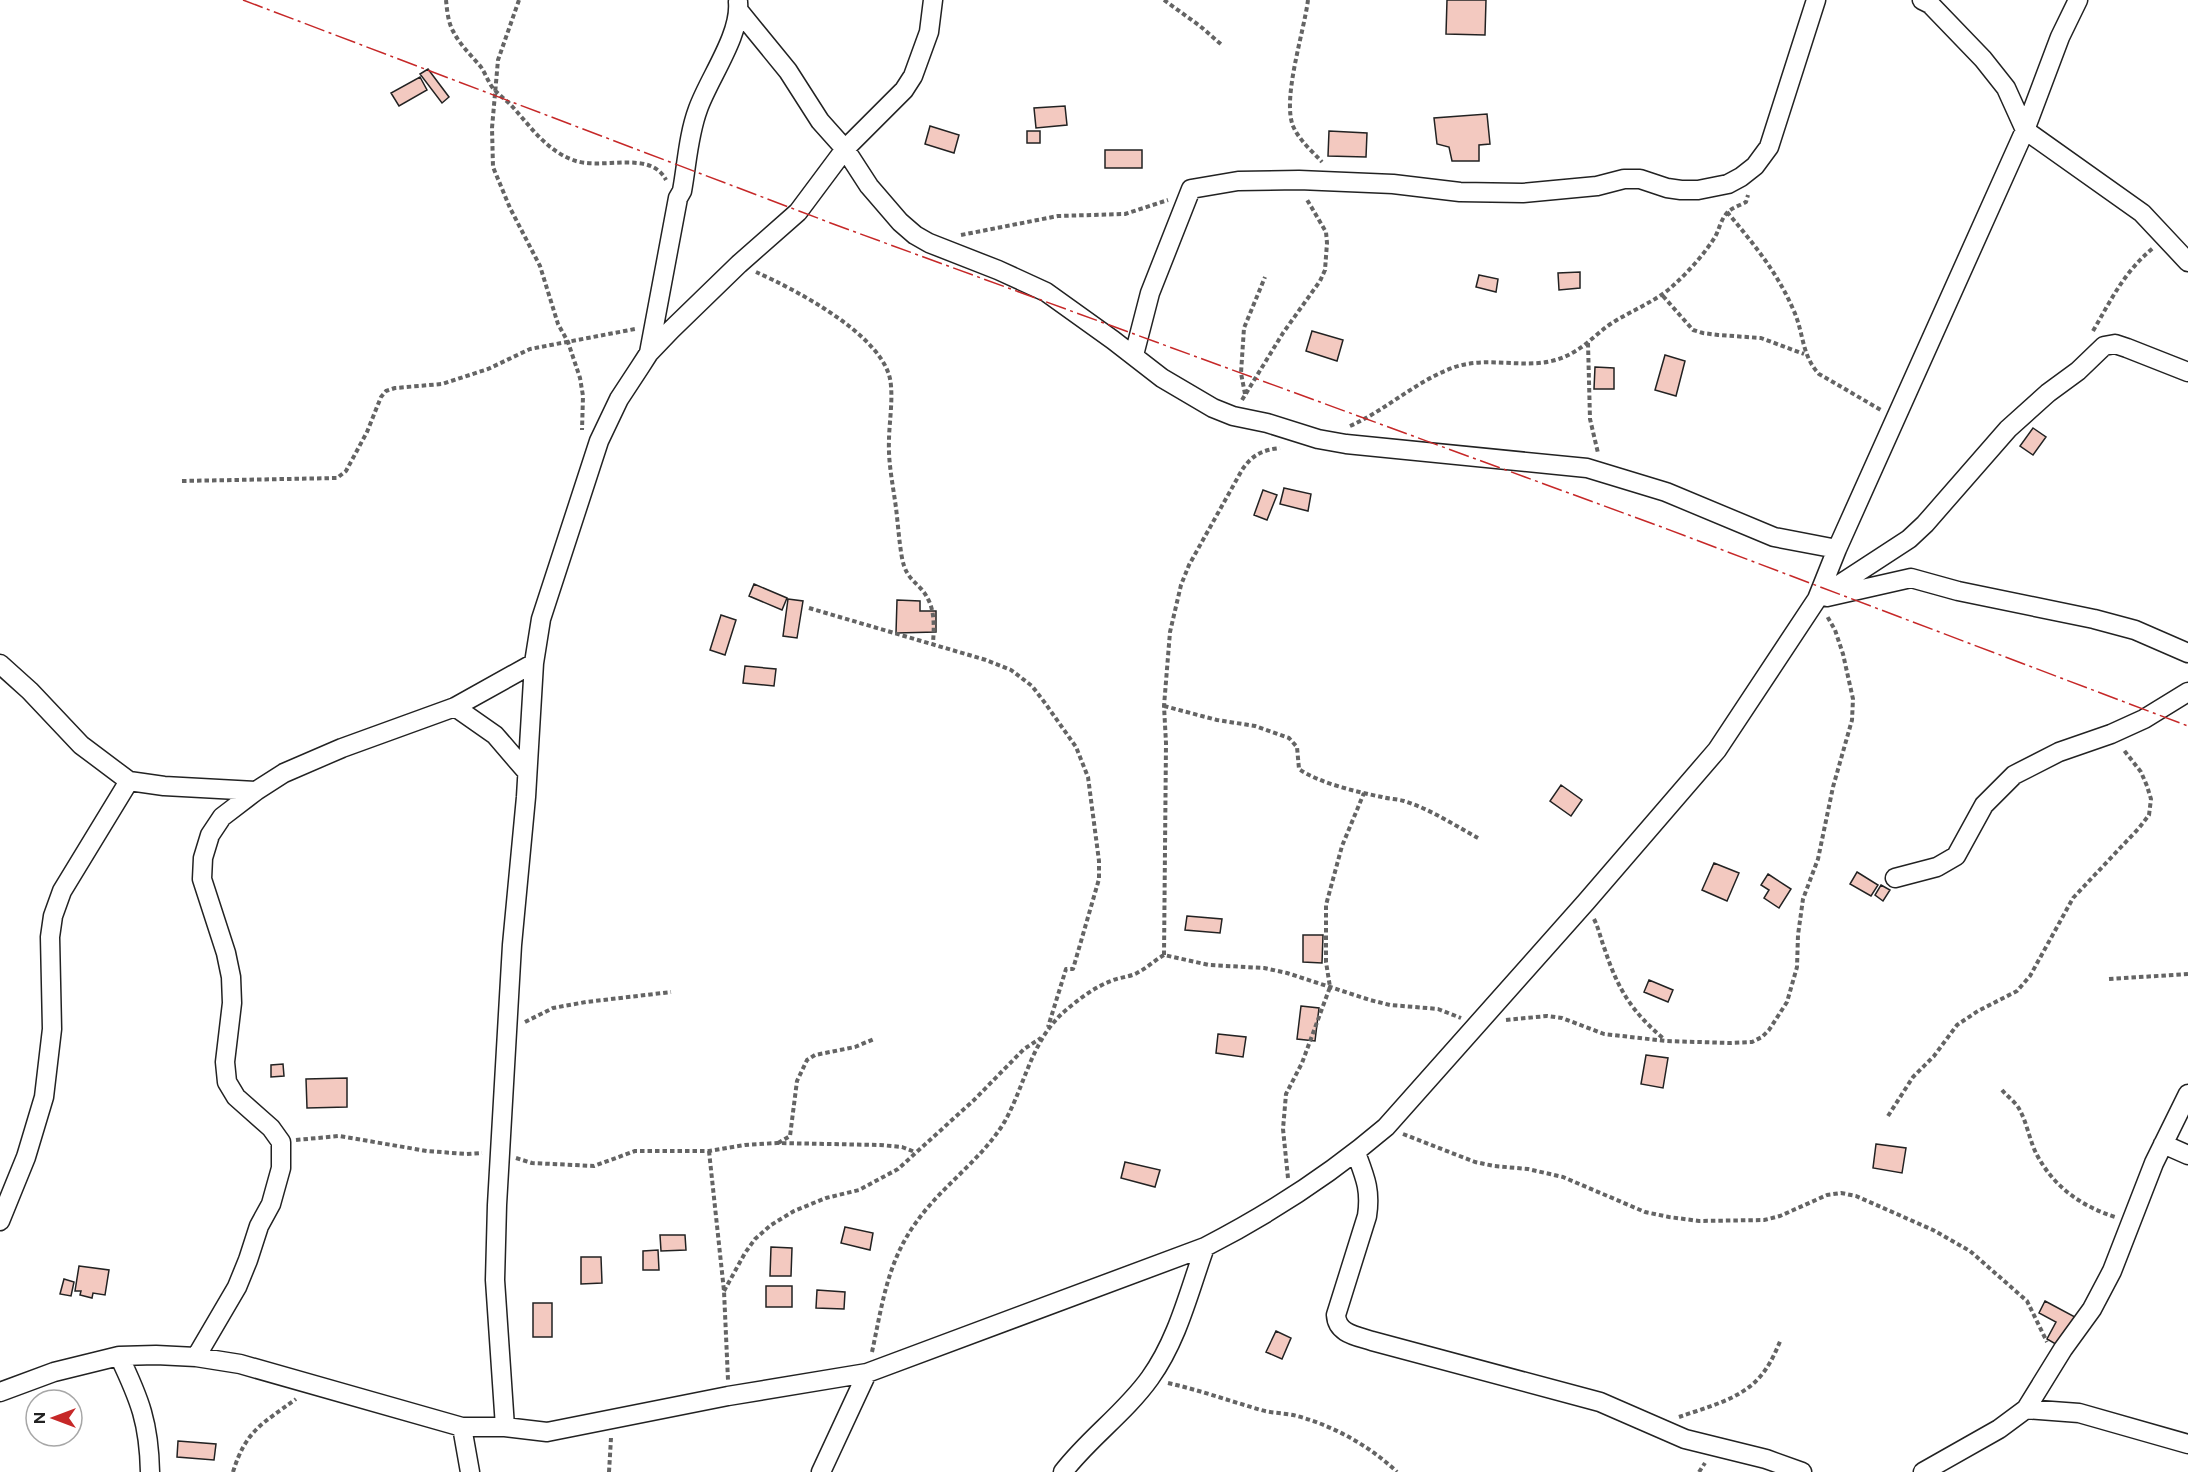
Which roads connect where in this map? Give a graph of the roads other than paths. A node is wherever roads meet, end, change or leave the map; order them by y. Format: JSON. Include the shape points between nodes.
{"nodes":[{"id":1,"x":933,"y":0,"type":"edge"},
{"id":2,"x":1816,"y":0,"type":"edge"},
{"id":3,"x":2078,"y":0,"type":"edge"},
{"id":4,"x":1929,"y":1,"type":"edge"},
{"id":5,"x":739,"y":5,"type":"edge"},
{"id":6,"x":2025,"y":130,"type":"junction"},
{"id":7,"x":845,"y":149,"type":"junction"},
{"id":8,"x":2188,"y":261,"type":"edge"},
{"id":9,"x":649,"y":353,"type":"junction"},
{"id":10,"x":1134,"y":355,"type":"junction"},
{"id":11,"x":2188,"y":372,"type":"edge"},
{"id":12,"x":1837,"y":549,"type":"junction"},
{"id":13,"x":1817,"y":599,"type":"junction"},
{"id":14,"x":2188,"y":652,"type":"edge"},
{"id":15,"x":534,"y":663,"type":"junction"},
{"id":16,"x":0,"y":664,"type":"edge"},
{"id":17,"x":2188,"y":692,"type":"edge"},
{"id":18,"x":455,"y":707,"type":"junction"},
{"id":19,"x":526,"y":771,"type":"junction"},
{"id":20,"x":129,"y":781,"type":"junction"},
{"id":21,"x":256,"y":791,"type":"junction"},
{"id":22,"x":1895,"y":878,"type":"dead end"},
{"id":23,"x":2188,"y":1094,"type":"edge"},
{"id":24,"x":2163,"y":1144,"type":"junction"},
{"id":25,"x":1356,"y":1153,"type":"junction"},
{"id":26,"x":2188,"y":1155,"type":"edge"},
{"id":27,"x":0,"y":1221,"type":"edge"},
{"id":28,"x":1205,"y":1247,"type":"junction"},
{"id":29,"x":119,"y":1356,"type":"junction"},
{"id":30,"x":196,"y":1358,"type":"junction"},
{"id":31,"x":867,"y":1373,"type":"junction"},
{"id":32,"x":0,"y":1392,"type":"edge"},
{"id":33,"x":2026,"y":1409,"type":"junction"},
{"id":34,"x":462,"y":1427,"type":"junction"},
{"id":35,"x":505,"y":1427,"type":"junction"},
{"id":36,"x":2188,"y":1444,"type":"edge"},
{"id":37,"x":150,"y":1472,"type":"edge"},
{"id":38,"x":470,"y":1472,"type":"edge"},
{"id":39,"x":821,"y":1472,"type":"edge"},
{"id":40,"x":1063,"y":1472,"type":"edge"},
{"id":41,"x":1802,"y":1472,"type":"edge"},
{"id":42,"x":1923,"y":1472,"type":"edge"}],
"edges":[{"from":1,"to":7,"type":"street","via":[[929,32],[913,76]]},
{"from":2,"to":10,"type":"street","via":[[1769,147],[1755,166],[1728,184],[1681,190],[1640,179],[1624,179],[1598,186],[1523,193],[1299,180],[1238,181],[1191,189],[1150,293]]},
{"from":3,"to":6,"type":"street"},
{"from":4,"to":6,"type":"street","via":[[2006,88]]},
{"from":5,"to":7,"type":"street","via":[[820,121]]},
{"from":5,"to":9,"type":"street","via":[[725,53],[704,93],[690,133]]},
{"from":6,"to":8,"type":"street","via":[[2142,213]]},
{"from":6,"to":12,"type":"street"},
{"from":7,"to":9,"type":"street","via":[[798,212]]},
{"from":7,"to":10,"type":"street","via":[[869,186],[915,235],[1046,292]]},
{"from":9,"to":15,"type":"street","via":[[619,399],[599,441],[541,619]]},
{"from":10,"to":12,"type":"street","via":[[1162,378],[1233,416],[1346,444],[1555,464],[1607,473],[1666,492],[1774,537]]},
{"from":11,"to":13,"type":"street","via":[[2115,344],[2104,346],[2008,429],[1909,539]]},
{"from":12,"to":13,"type":"street"},
{"from":13,"to":14,"type":"street","via":[[1911,578],[2115,624]]},
{"from":13,"to":25,"type":"street","via":[[1717,750],[1386,1127]]},
{"from":15,"to":18,"type":"street"},
{"from":15,"to":19,"type":"street"},
{"from":16,"to":20,"type":"street","via":[[81,745]]},
{"from":17,"to":22,"type":"street","via":[[2144,719],[2059,752],[2014,775],[1984,805],[1956,856],[1938,867]]},
{"from":18,"to":19,"type":"street","via":[[495,735]]},
{"from":18,"to":21,"type":"street","via":[[342,748],[284,773]]},
{"from":19,"to":35,"type":"street","via":[[512,945],[495,1280]]},
{"from":20,"to":21,"type":"street"},
{"from":20,"to":27,"type":"street","via":[[62,891],[53,916],[52,1029],[44,1097],[26,1157]]},
{"from":21,"to":30,"type":"street","via":[[222,817],[210,835],[202,879],[231,977],[227,1082],[236,1097],[271,1128],[280,1142],[280,1168],[271,1204],[237,1287]]},
{"from":23,"to":24,"type":"street"},
{"from":24,"to":26,"type":"street"},
{"from":24,"to":33,"type":"street","via":[[2112,1271],[2092,1309]]},
{"from":25,"to":28,"type":"street","via":[[1246,1226]]},
{"from":25,"to":41,"type":"street","via":[[1370,1200],[1336,1315],[1341,1329],[1372,1341],[1600,1402],[1685,1439]]},
{"from":28,"to":31,"type":"street"},
{"from":28,"to":40,"type":"street","via":[[1178,1325],[1150,1378]]},
{"from":29,"to":30,"type":"street"},
{"from":29,"to":32,"type":"street","via":[[54,1372]]},
{"from":29,"to":37,"type":"street","via":[[143,1410],[150,1440]]},
{"from":30,"to":34,"type":"street","via":[[240,1364]]},
{"from":31,"to":35,"type":"street","via":[[547,1432]]},
{"from":31,"to":39,"type":"street"},
{"from":33,"to":36,"type":"street","via":[[2079,1413]]},
{"from":33,"to":42,"type":"street"},
{"from":34,"to":35,"type":"street"},
{"from":34,"to":38,"type":"street"}]}
